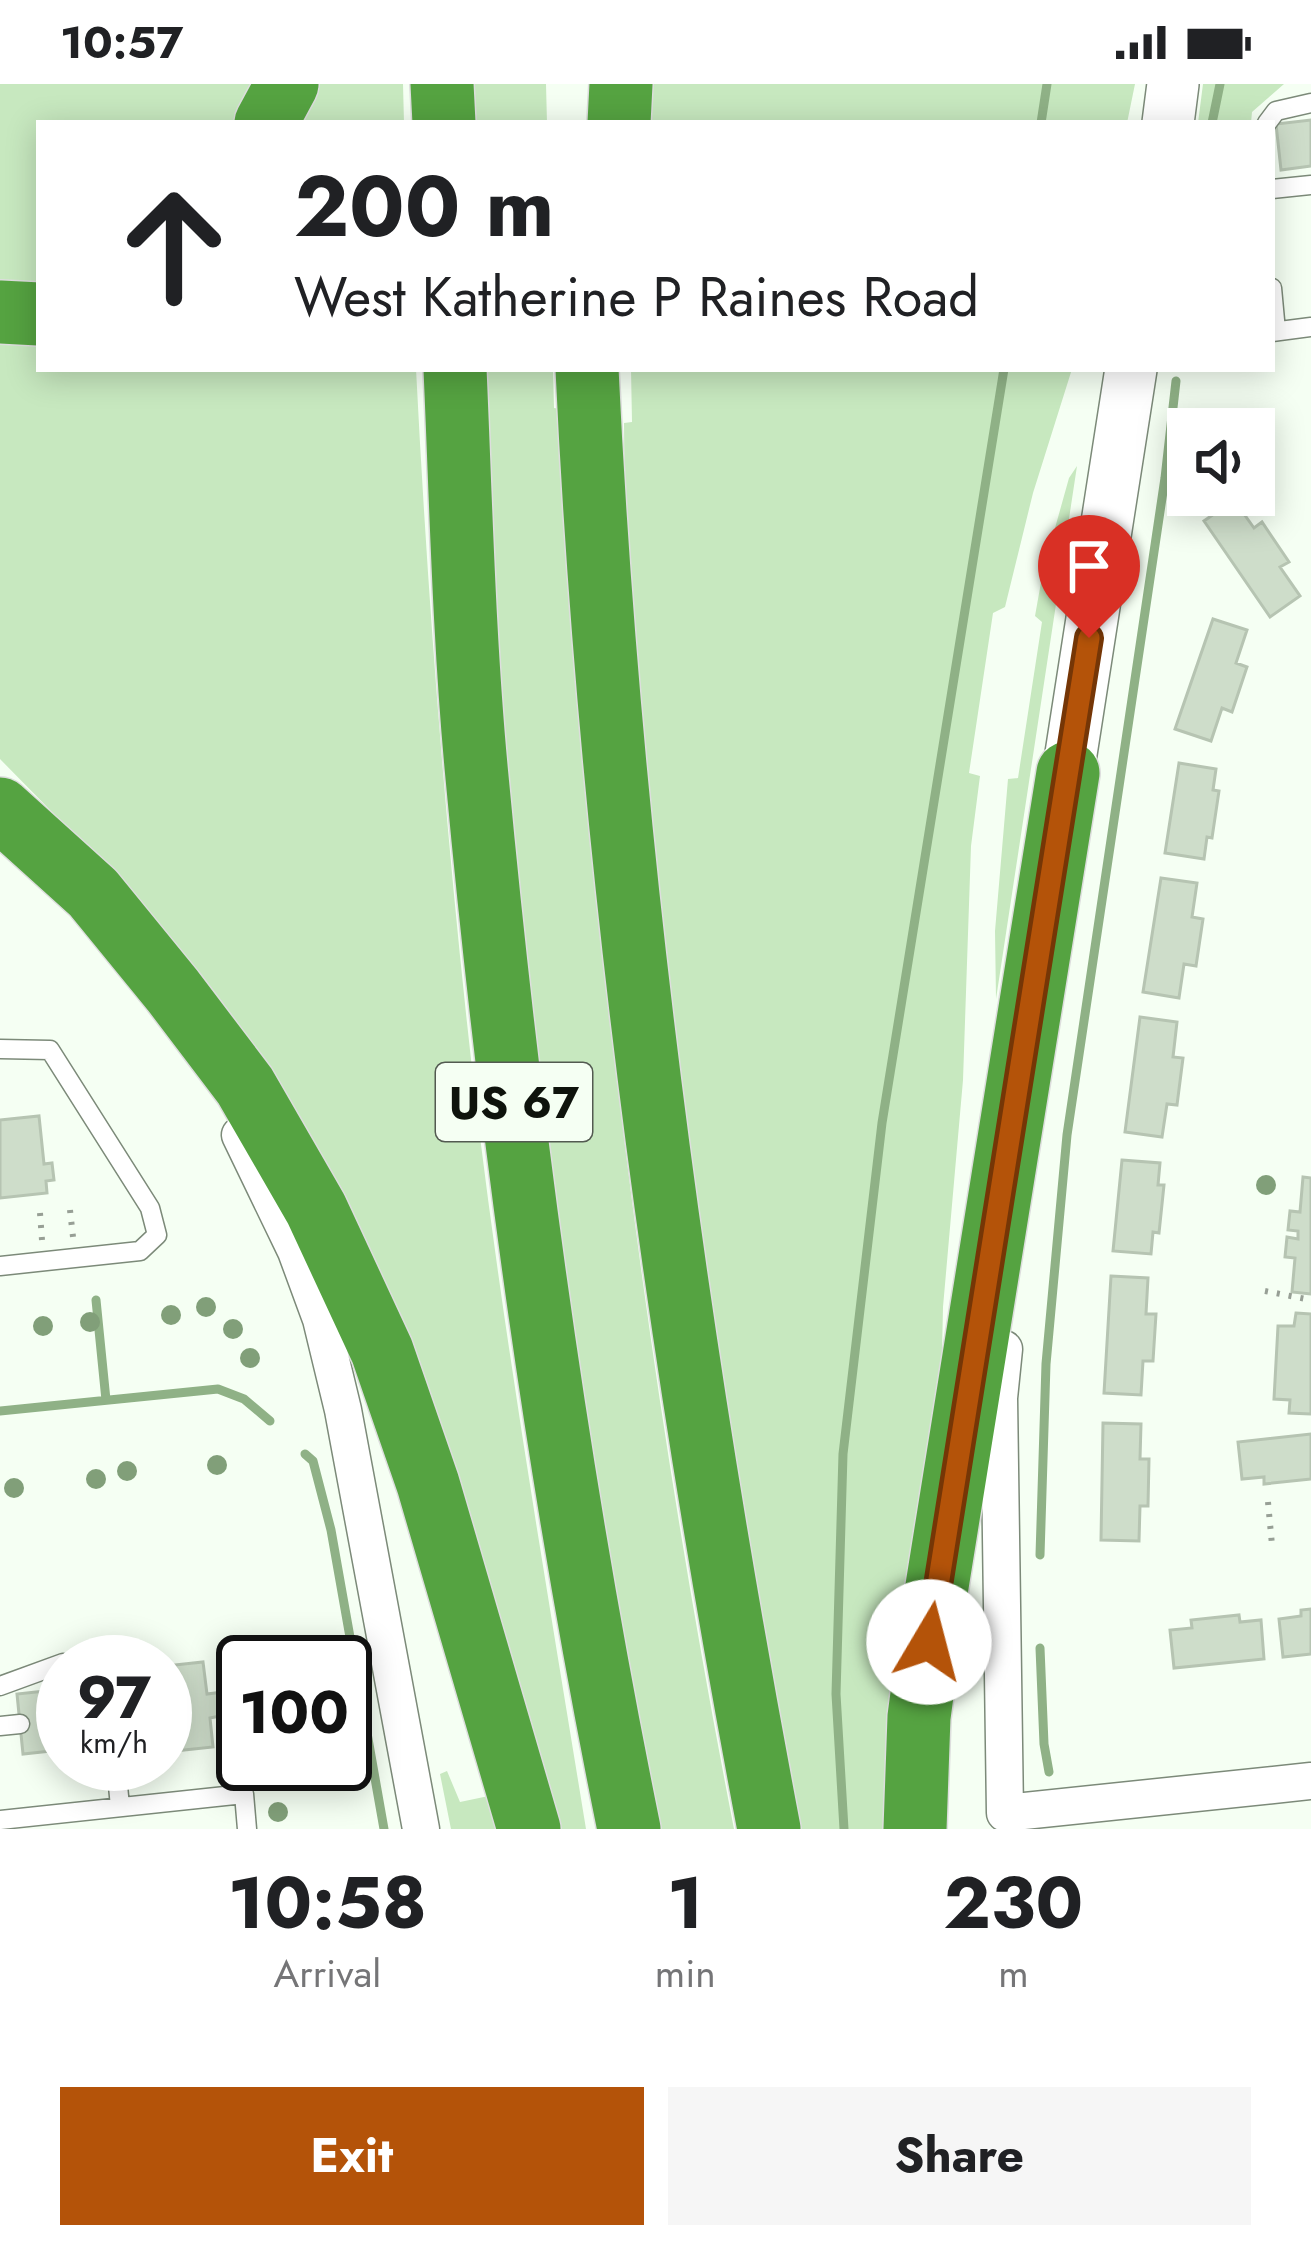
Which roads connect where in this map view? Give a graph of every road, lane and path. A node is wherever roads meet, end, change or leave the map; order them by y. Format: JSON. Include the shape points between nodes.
{"nodes":[{"id":1,"x":286,"y":84,"type":"edge"},
{"id":2,"x":442,"y":84,"type":"edge"},
{"id":3,"x":577,"y":84,"type":"edge"},
{"id":4,"x":621,"y":84,"type":"edge"},
{"id":5,"x":1173,"y":84,"type":"edge"},
{"id":6,"x":1311,"y":103,"type":"edge"},
{"id":7,"x":268,"y":120,"type":"edge"},
{"id":8,"x":444,"y":120,"type":"edge"},
{"id":9,"x":578,"y":120,"type":"edge"},
{"id":10,"x":619,"y":120,"type":"edge"},
{"id":11,"x":1168,"y":120,"type":"edge"},
{"id":12,"x":1269,"y":120,"type":"edge"},
{"id":13,"x":1311,"y":184,"type":"edge"},
{"id":14,"x":1275,"y":189,"type":"edge"},
{"id":15,"x":0,"y":312,"type":"edge"},
{"id":16,"x":36,"y":314,"type":"edge"},
{"id":17,"x":1311,"y":328,"type":"edge"},
{"id":18,"x":1275,"y":332,"type":"edge"},
{"id":19,"x":455,"y":372,"type":"edge"},
{"id":20,"x":587,"y":372,"type":"edge"},
{"id":21,"x":609,"y":372,"type":"edge"},
{"id":22,"x":1131,"y":372,"type":"edge"},
{"id":23,"x":605,"y":647,"type":"junction"},
{"id":24,"x":1068,"y":773,"type":"junction"},
{"id":25,"x":0,"y":809,"type":"edge"},
{"id":26,"x":0,"y":1049,"type":"edge"},
{"id":27,"x":0,"y":1266,"type":"edge"},
{"id":28,"x":1265,"y":1291,"type":"dead end"},
{"id":29,"x":1311,"y":1300,"type":"edge"},
{"id":30,"x":1268,"y":1502,"type":"dead end"},
{"id":31,"x":1272,"y":1545,"type":"dead end"},
{"id":32,"x":36,"y":1673,"type":"edge"},
{"id":33,"x":0,"y":1686,"type":"edge"},
{"id":34,"x":1311,"y":1781,"type":"edge"},
{"id":35,"x":118,"y":1791,"type":"edge"},
{"id":36,"x":120,"y":1807,"type":"junction"},
{"id":37,"x":0,"y":1820,"type":"edge"},
{"id":38,"x":247,"y":1829,"type":"edge"},
{"id":39,"x":421,"y":1829,"type":"edge"},
{"id":40,"x":529,"y":1829,"type":"edge"},
{"id":41,"x":629,"y":1829,"type":"edge"},
{"id":42,"x":769,"y":1829,"type":"edge"},
{"id":43,"x":915,"y":1829,"type":"edge"}],
"edges":[{"from":1,"to":7,"type":"highway"},
{"from":2,"to":8,"type":"highway"},
{"from":3,"to":9,"type":"highway"},
{"from":4,"to":10,"type":"highway"},
{"from":5,"to":11,"type":"street"},
{"from":6,"to":12,"type":"lane"},
{"from":13,"to":14,"type":"lane"},
{"from":15,"to":16,"type":"highway"},
{"from":17,"to":18,"type":"lane"},
{"from":19,"to":41,"type":"highway","number":"US 67","via":[[477,778],[521,1176],[574,1542]]},
{"from":20,"to":23,"type":"highway","number":"US 67"},
{"from":21,"to":23,"type":"highway"},
{"from":22,"to":24,"type":"street"},
{"from":23,"to":42,"type":"highway","number":"US 67","via":[[650,1107]]},
{"from":24,"to":34,"type":"street","via":[[999,1398],[1005,1813]]},
{"from":24,"to":43,"type":"highway","via":[[934,1605]]},
{"from":25,"to":39,"type":"street","via":[[117,941],[170,1016],[296,1251],[343,1409]]},
{"from":25,"to":40,"type":"highway","via":[[93,893],[172,991],[245,1086],[316,1210],[382,1351],[428,1484]]},
{"from":26,"to":27,"type":"lane","via":[[50,1050],[150,1208],[157,1235],[140,1251]]},
{"from":28,"to":29,"type":"path"},
{"from":30,"to":31,"type":"path"},
{"from":32,"to":33,"type":"lane"},
{"from":35,"to":36,"type":"lane"},
{"from":36,"to":37,"type":"lane"},
{"from":36,"to":38,"type":"lane","via":[[244,1794]]}]}
